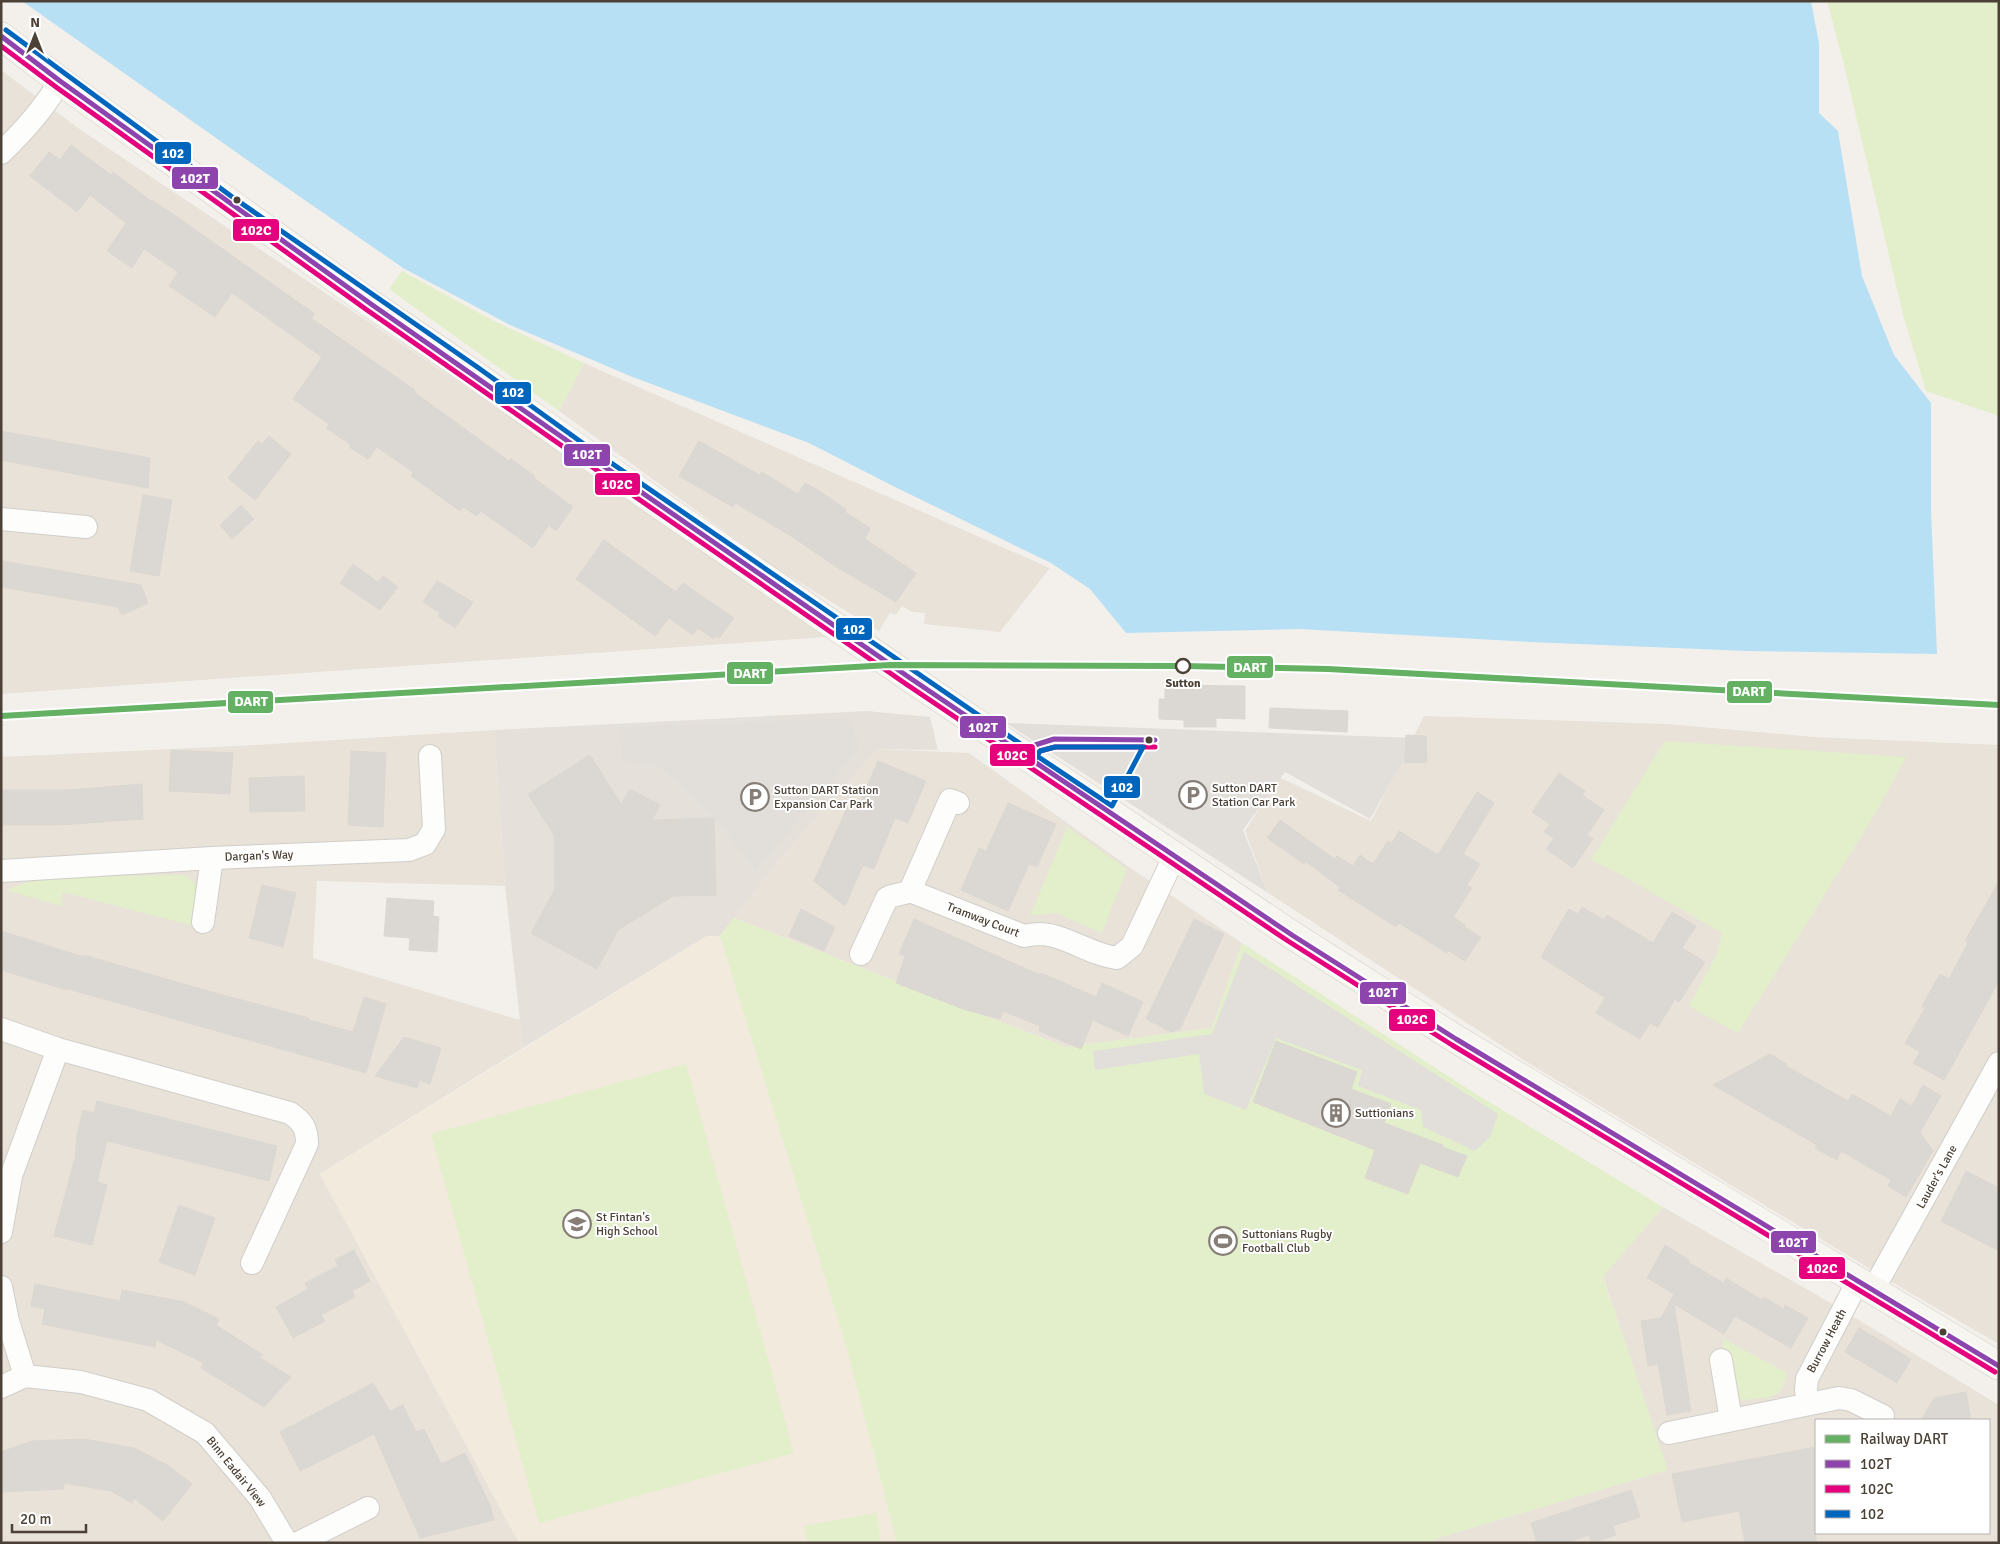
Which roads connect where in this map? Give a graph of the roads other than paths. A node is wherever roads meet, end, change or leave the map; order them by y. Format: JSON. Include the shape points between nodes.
{"nodes":[{"id":1,"x":1,"y":36,"type":"edge"},
{"id":2,"x":60,"y":81,"type":"junction"},
{"id":3,"x":1,"y":153,"type":"edge"},
{"id":4,"x":1,"y":519,"type":"edge"},
{"id":5,"x":86,"y":527,"type":"dead end"},
{"id":6,"x":430,"y":756,"type":"dead end"},
{"id":7,"x":958,"y":803,"type":"dead end"},
{"id":8,"x":1174,"y":857,"type":"junction"},
{"id":9,"x":212,"y":858,"type":"junction"},
{"id":10,"x":1,"y":871,"type":"edge"},
{"id":11,"x":910,"y":891,"type":"junction"},
{"id":12,"x":203,"y":922,"type":"dead end"},
{"id":13,"x":861,"y":954,"type":"dead end"},
{"id":14,"x":1,"y":1029,"type":"edge"},
{"id":15,"x":58,"y":1049,"type":"junction"},
{"id":16,"x":1999,"y":1063,"type":"edge"},
{"id":17,"x":1,"y":1232,"type":"edge"},
{"id":18,"x":252,"y":1263,"type":"dead end"},
{"id":19,"x":1865,"y":1286,"type":"junction"},
{"id":20,"x":1,"y":1287,"type":"edge"},
{"id":21,"x":1721,"y":1360,"type":"dead end"},
{"id":22,"x":1999,"y":1366,"type":"edge"},
{"id":23,"x":25,"y":1376,"type":"junction"},
{"id":24,"x":1,"y":1387,"type":"edge"},
{"id":25,"x":1808,"y":1404,"type":"junction"},
{"id":26,"x":1883,"y":1416,"type":"dead end"},
{"id":27,"x":1731,"y":1420,"type":"junction"},
{"id":28,"x":1668,"y":1433,"type":"dead end"},
{"id":29,"x":368,"y":1508,"type":"dead end"},
{"id":30,"x":288,"y":1543,"type":"edge"},
{"id":31,"x":298,"y":1543,"type":"edge"}],
"edges":[{"from":1,"to":2,"type":"main road"},
{"from":2,"to":3,"type":"street","via":[[27,128]]},
{"from":2,"to":8,"type":"main road","via":[[602,465]]},
{"from":4,"to":5,"type":"street"},
{"from":6,"to":9,"type":"street","name":"Dargan's Way","via":[[434,829],[425,844],[409,850]]},
{"from":7,"to":11,"type":"street","via":[[950,800]]},
{"from":8,"to":11,"type":"street","name":"Tramway Court","via":[[1132,946],[1117,958],[1105,957],[1053,936],[1024,936]]},
{"from":8,"to":19,"type":"main road","via":[[1435,1026]]},
{"from":9,"to":10,"type":"street","name":"Dargan's Way"},
{"from":9,"to":12,"type":"street"},
{"from":11,"to":13,"type":"street","via":[[887,898]]},
{"from":14,"to":15,"type":"street"},
{"from":15,"to":17,"type":"street","via":[[11,1176]]},
{"from":15,"to":18,"type":"street","via":[[282,1110],[302,1121],[307,1144]]},
{"from":16,"to":19,"type":"street","name":"Lauder's Lane"},
{"from":19,"to":22,"type":"main road"},
{"from":19,"to":25,"type":"street","name":"Burrow Heath","via":[[1807,1379]]},
{"from":20,"to":23,"type":"street"},
{"from":21,"to":27,"type":"street"},
{"from":23,"to":24,"type":"street"},
{"from":23,"to":30,"type":"street","name":"Binn Eadair View","via":[[82,1382],[148,1400],[205,1433],[260,1498]]},
{"from":25,"to":26,"type":"street","via":[[1838,1398],[1851,1400]]},
{"from":25,"to":27,"type":"street"},
{"from":27,"to":28,"type":"street"},
{"from":29,"to":31,"type":"street"}]}
